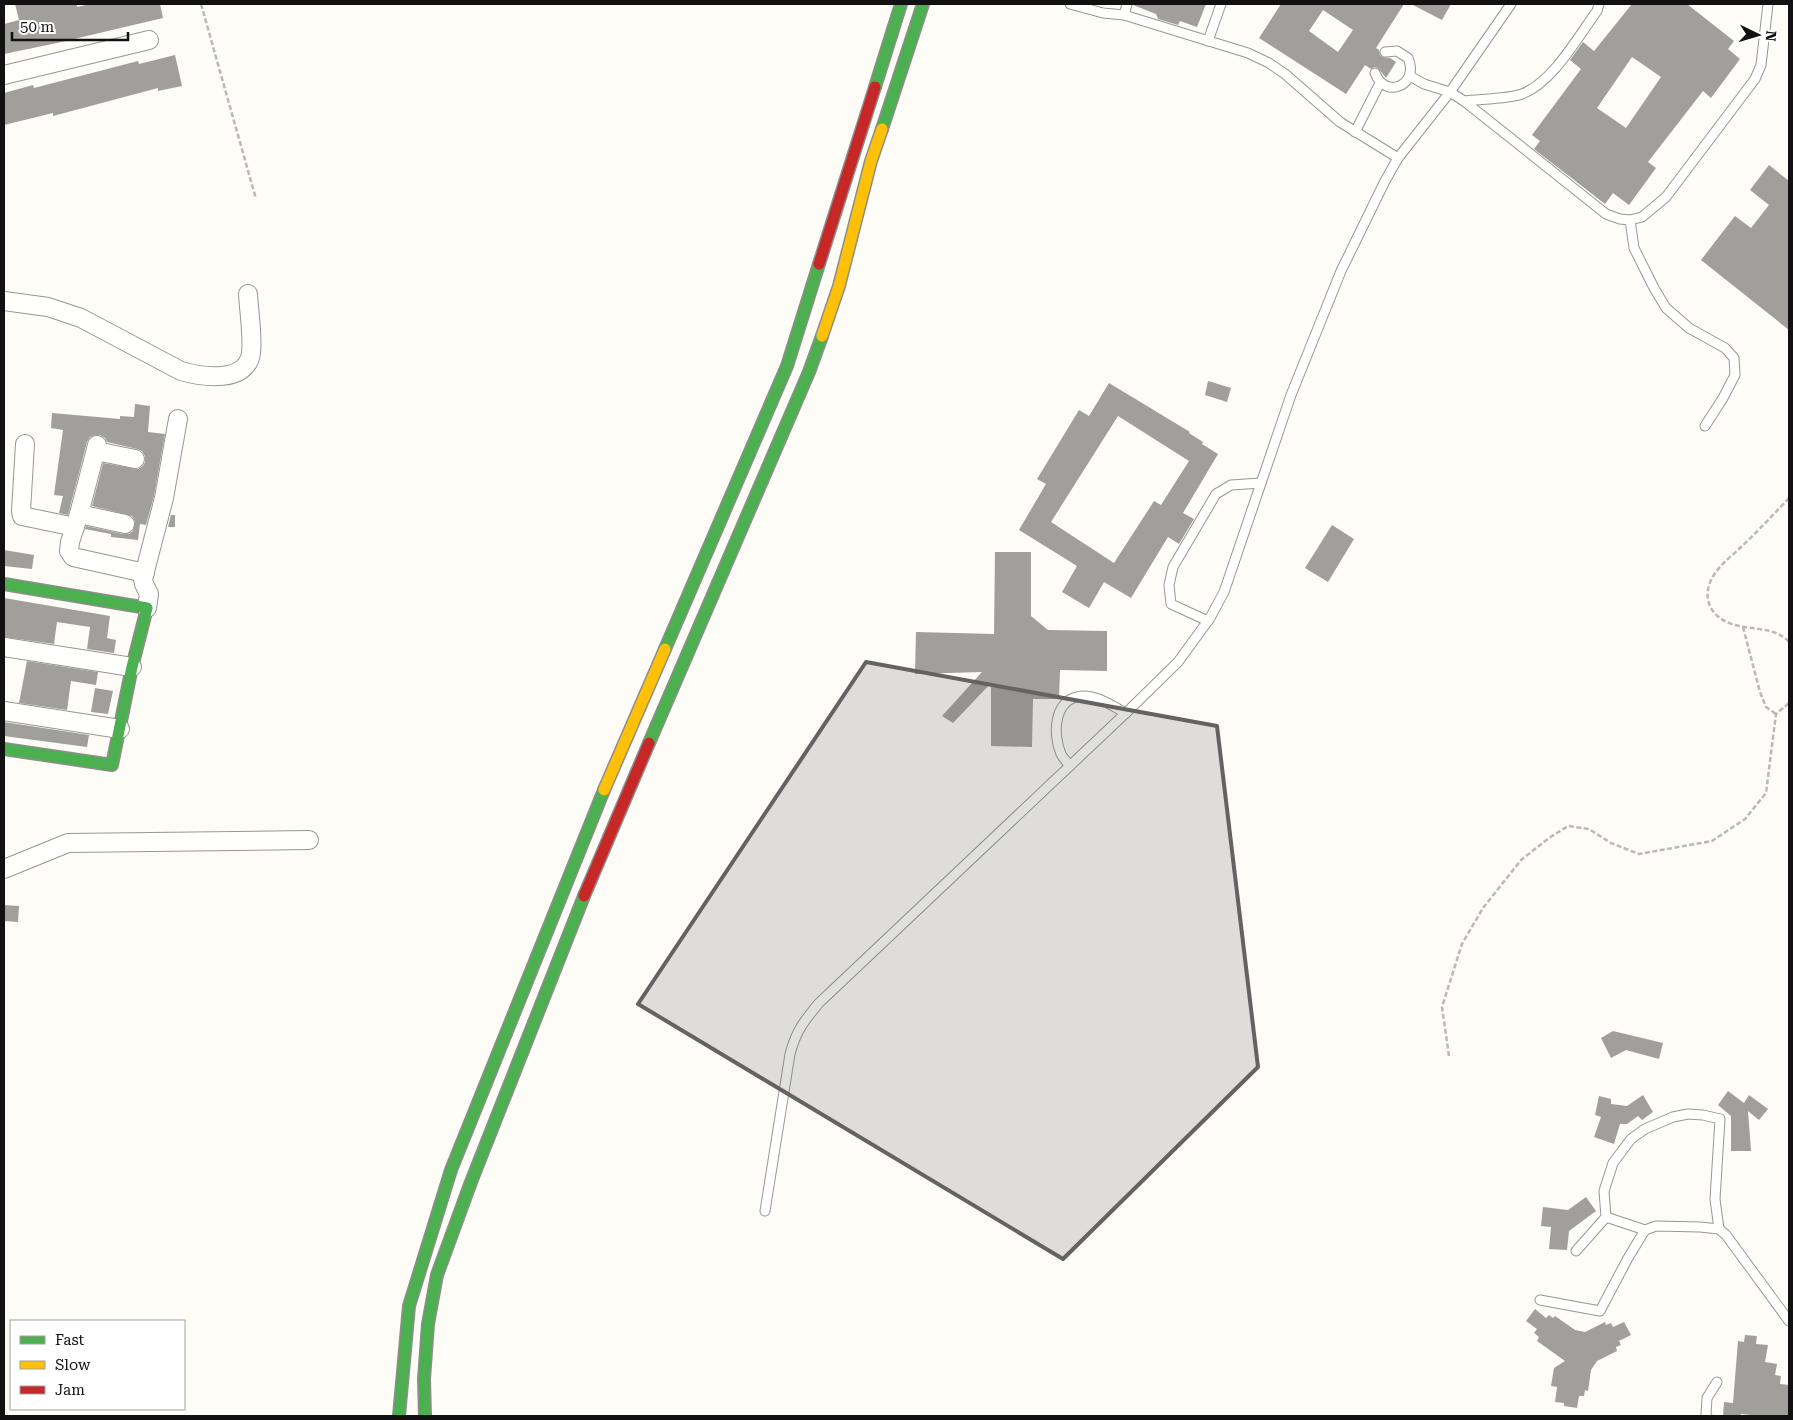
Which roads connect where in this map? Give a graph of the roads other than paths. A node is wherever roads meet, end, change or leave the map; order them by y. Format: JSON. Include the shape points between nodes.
{"nodes":[{"id":1,"x":901,"y":4,"type":"edge"},
{"id":2,"x":923,"y":4,"type":"edge"},
{"id":3,"x":1070,"y":4,"type":"edge"},
{"id":4,"x":1127,"y":4,"type":"edge"},
{"id":5,"x":1221,"y":4,"type":"edge"},
{"id":6,"x":1511,"y":4,"type":"edge"},
{"id":7,"x":1599,"y":4,"type":"edge"},
{"id":8,"x":1768,"y":4,"type":"edge"},
{"id":9,"x":1124,"y":15,"type":"junction"},
{"id":10,"x":149,"y":40,"type":"dead end"},
{"id":11,"x":1208,"y":41,"type":"junction"},
{"id":12,"x":1385,"y":52,"type":"dead end"},
{"id":13,"x":1374,"y":73,"type":"dead end"},
{"id":14,"x":4,"y":76,"type":"edge"},
{"id":15,"x":1410,"y":76,"type":"junction"},
{"id":16,"x":1380,"y":83,"type":"junction"},
{"id":17,"x":1450,"y":92,"type":"junction"},
{"id":18,"x":1464,"y":101,"type":"junction"},
{"id":19,"x":1355,"y":132,"type":"junction"},
{"id":20,"x":1398,"y":158,"type":"junction"},
{"id":21,"x":1630,"y":220,"type":"junction"},
{"id":22,"x":248,"y":294,"type":"dead end"},
{"id":23,"x":4,"y":301,"type":"edge"},
{"id":24,"x":178,"y":419,"type":"dead end"},
{"id":25,"x":1705,"y":426,"type":"dead end"},
{"id":26,"x":25,"y":444,"type":"dead end"},
{"id":27,"x":135,"y":459,"type":"dead end"},
{"id":28,"x":1261,"y":483,"type":"junction"},
{"id":29,"x":77,"y":520,"type":"junction"},
{"id":30,"x":125,"y":524,"type":"dead end"},
{"id":31,"x":145,"y":573,"type":"junction"},
{"id":32,"x":4,"y":584,"type":"edge"},
{"id":33,"x":147,"y":608,"type":"junction"},
{"id":34,"x":1208,"y":621,"type":"junction"},
{"id":35,"x":4,"y":647,"type":"edge"},
{"id":36,"x":132,"y":667,"type":"junction"},
{"id":37,"x":4,"y":711,"type":"edge"},
{"id":38,"x":1126,"y":713,"type":"junction"},
{"id":39,"x":120,"y":729,"type":"junction"},
{"id":40,"x":4,"y":749,"type":"edge"},
{"id":41,"x":1070,"y":766,"type":"junction"},
{"id":42,"x":309,"y":840,"type":"dead end"},
{"id":43,"x":4,"y":869,"type":"edge"},
{"id":44,"x":765,"y":1211,"type":"dead end"},
{"id":45,"x":1606,"y":1217,"type":"junction"},
{"id":46,"x":1719,"y":1229,"type":"junction"},
{"id":47,"x":1645,"y":1230,"type":"junction"},
{"id":48,"x":1576,"y":1251,"type":"dead end"},
{"id":49,"x":1540,"y":1300,"type":"dead end"},
{"id":50,"x":1789,"y":1322,"type":"edge"},
{"id":51,"x":1717,"y":1382,"type":"dead end"},
{"id":52,"x":399,"y":1416,"type":"edge"},
{"id":53,"x":425,"y":1416,"type":"edge"},
{"id":54,"x":1707,"y":1416,"type":"edge"}],
"edges":[{"from":1,"to":52,"type":"street","via":[[786,366],[604,789],[451,1170],[409,1306]]},
{"from":2,"to":53,"type":"street","via":[[871,161],[839,286],[809,372],[596,866],[437,1275],[428,1324]]},
{"from":3,"to":9,"type":"lane"},
{"from":4,"to":9,"type":"lane"},
{"from":5,"to":11,"type":"lane"},
{"from":6,"to":17,"type":"lane"},
{"from":7,"to":18,"type":"lane","via":[[1547,78],[1536,88],[1520,95]]},
{"from":8,"to":21,"type":"lane","via":[[1761,65],[1755,79],[1666,197],[1642,217]]},
{"from":9,"to":11,"type":"lane"},
{"from":10,"to":14,"type":"street"},
{"from":11,"to":19,"type":"lane","via":[[1248,52],[1269,63]]},
{"from":12,"to":15,"type":"lane","via":[[1397,51],[1408,58]]},
{"from":13,"to":16,"type":"lane"},
{"from":15,"to":16,"type":"lane","via":[[1397,87]]},
{"from":15,"to":17,"type":"lane"},
{"from":16,"to":19,"type":"lane"},
{"from":17,"to":18,"type":"lane"},
{"from":17,"to":20,"type":"lane"},
{"from":18,"to":21,"type":"lane","via":[[1606,214]]},
{"from":19,"to":20,"type":"lane"},
{"from":20,"to":28,"type":"lane","via":[[1341,272],[1291,395]]},
{"from":21,"to":25,"type":"lane","via":[[1634,248],[1666,308],[1689,328],[1725,348],[1734,358],[1735,375]]},
{"from":22,"to":23,"type":"street","via":[[251,353],[247,365],[235,374],[217,376],[182,371],[81,318],[48,307]]},
{"from":24,"to":31,"type":"street","via":[[164,498]]},
{"from":26,"to":29,"type":"street","via":[[22,516]]},
{"from":27,"to":29,"type":"street","via":[[97,448]]},
{"from":28,"to":34,"type":"lane","via":[[1224,592]]},
{"from":28,"to":34,"type":"lane","via":[[1231,485],[1216,494],[1173,567],[1169,585],[1172,604]]},
{"from":29,"to":30,"type":"street"},
{"from":29,"to":31,"type":"street","via":[[69,551],[73,557]]},
{"from":31,"to":33,"type":"street","via":[[144,584],[149,594]]},
{"from":32,"to":33,"type":"street"},
{"from":33,"to":36,"type":"street"},
{"from":34,"to":38,"type":"lane","via":[[1178,662]]},
{"from":35,"to":36,"type":"street"},
{"from":36,"to":39,"type":"street"},
{"from":37,"to":39,"type":"street"},
{"from":38,"to":41,"type":"lane"},
{"from":38,"to":41,"type":"lane","via":[[1097,698],[1078,697],[1065,702],[1056,724],[1061,755]]},
{"from":39,"to":40,"type":"street","via":[[112,765]]},
{"from":41,"to":44,"type":"lane","via":[[801,1024],[790,1054]]},
{"from":42,"to":43,"type":"street","via":[[68,843]]},
{"from":45,"to":46,"type":"lane","via":[[1604,1191],[1613,1163],[1631,1139],[1673,1117],[1703,1115],[1720,1119],[1715,1199]]},
{"from":45,"to":47,"type":"lane"},
{"from":45,"to":48,"type":"lane"},
{"from":46,"to":47,"type":"lane","via":[[1656,1226]]},
{"from":46,"to":50,"type":"lane"},
{"from":47,"to":49,"type":"lane","via":[[1600,1311]]},
{"from":51,"to":54,"type":"lane","via":[[1706,1404]]}]}
